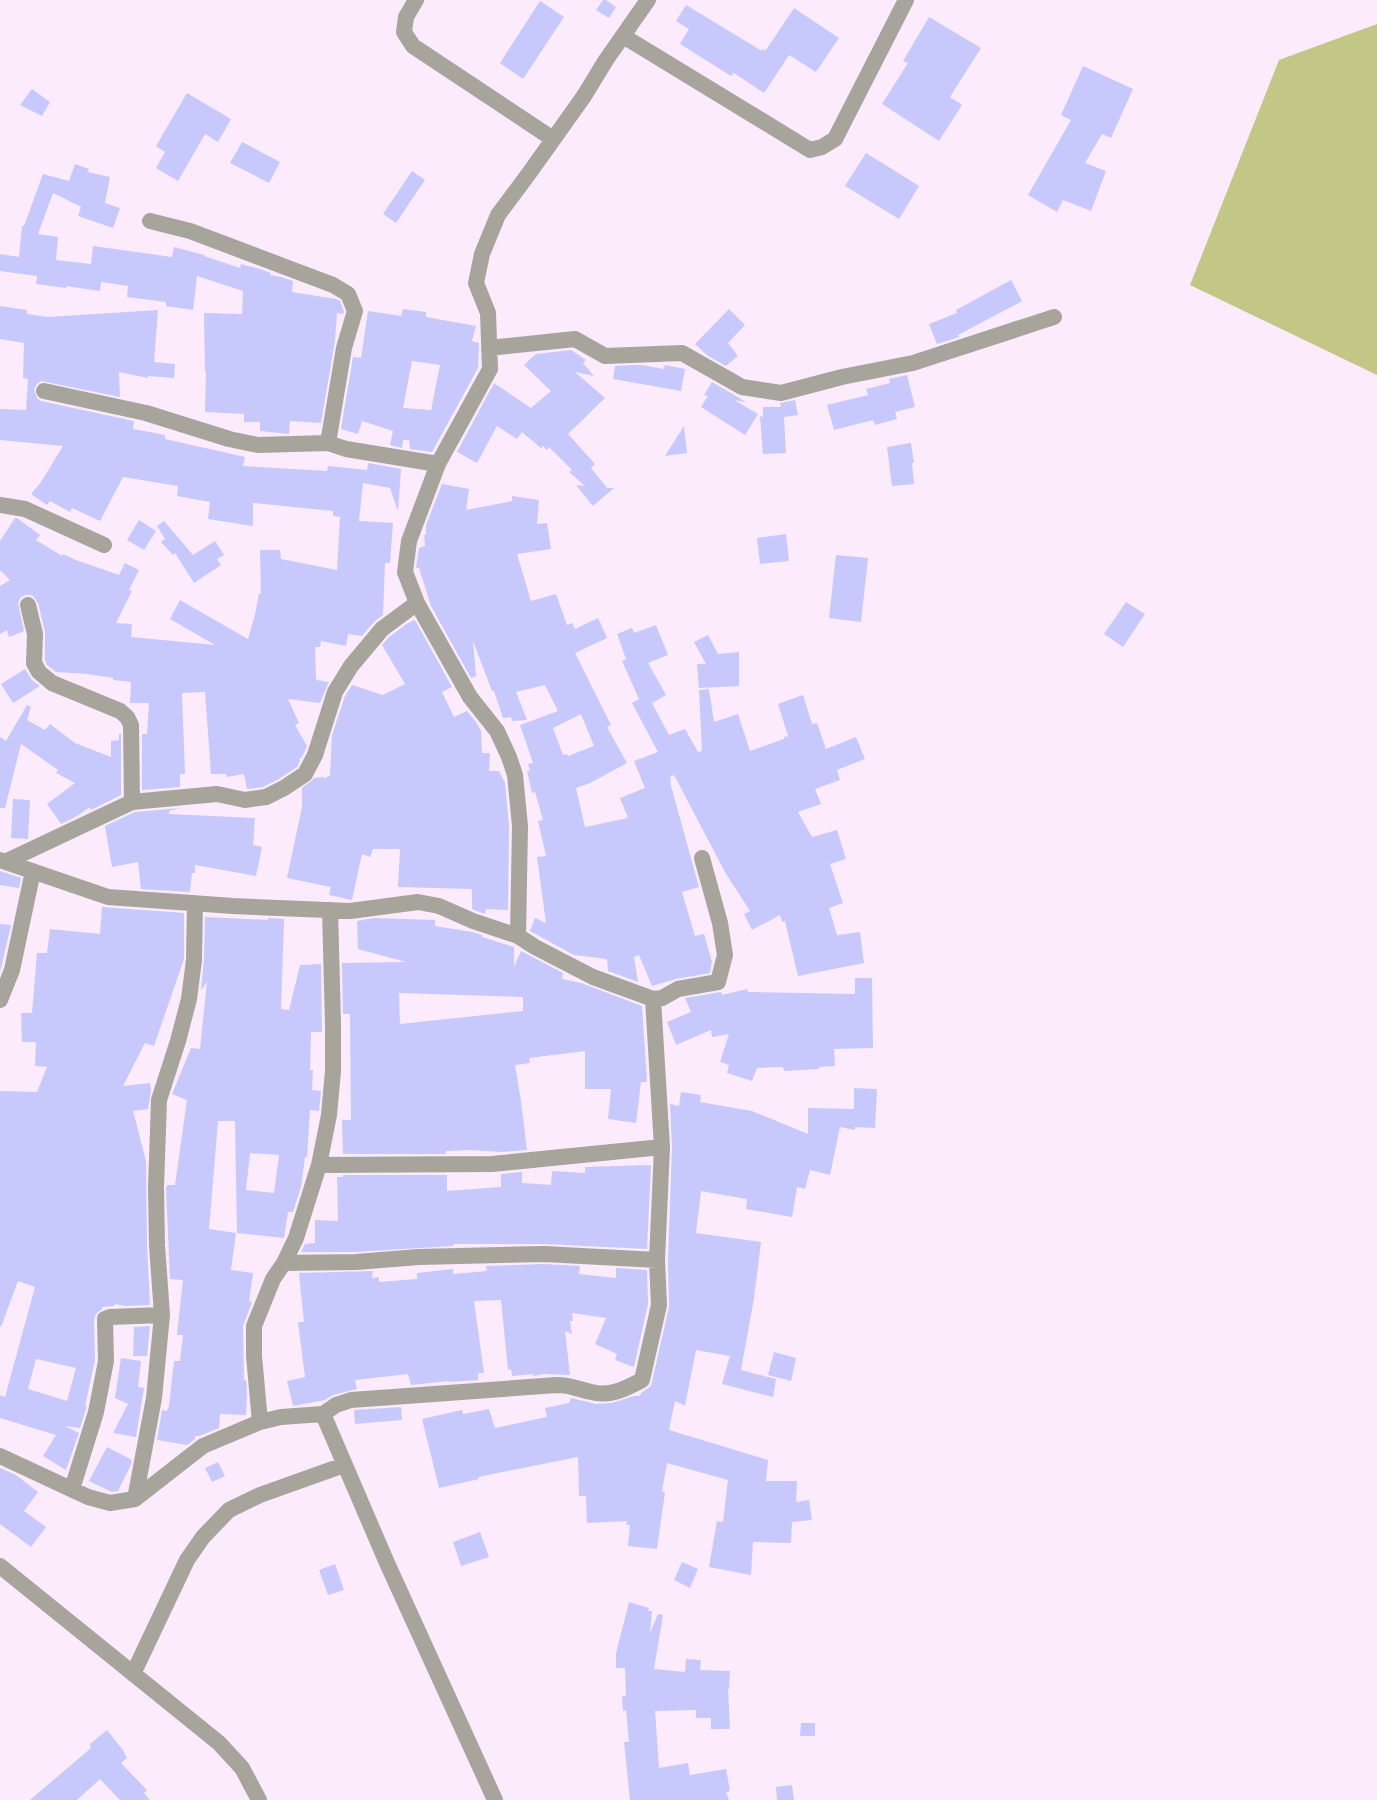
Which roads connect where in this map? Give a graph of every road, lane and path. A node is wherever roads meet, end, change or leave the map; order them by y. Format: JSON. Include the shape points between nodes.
{"nodes":[{"id":1,"x":416,"y":0,"type":"edge"},
{"id":2,"x":648,"y":0,"type":"edge"},
{"id":3,"x":906,"y":0,"type":"edge"},
{"id":4,"x":623,"y":36,"type":"junction"},
{"id":5,"x":554,"y":139,"type":"junction"},
{"id":6,"x":150,"y":221,"type":"dead end"},
{"id":7,"x":1053,"y":317,"type":"dead end"},
{"id":8,"x":489,"y":348,"type":"junction"},
{"id":9,"x":44,"y":390,"type":"dead end"},
{"id":10,"x":328,"y":443,"type":"junction"},
{"id":11,"x":438,"y":464,"type":"junction"},
{"id":12,"x":0,"y":505,"type":"edge"},
{"id":13,"x":104,"y":545,"type":"dead end"},
{"id":14,"x":417,"y":603,"type":"junction"},
{"id":15,"x":28,"y":605,"type":"dead end"},
{"id":16,"x":132,"y":802,"type":"junction"},
{"id":17,"x":702,"y":858,"type":"dead end"},
{"id":18,"x":3,"y":860,"type":"edge"},
{"id":19,"x":33,"y":871,"type":"junction"},
{"id":20,"x":195,"y":903,"type":"junction"},
{"id":21,"x":330,"y":910,"type":"junction"},
{"id":22,"x":518,"y":936,"type":"junction"},
{"id":23,"x":653,"y":999,"type":"junction"},
{"id":24,"x":0,"y":1000,"type":"edge"},
{"id":25,"x":662,"y":1147,"type":"junction"},
{"id":26,"x":319,"y":1165,"type":"junction"},
{"id":27,"x":657,"y":1260,"type":"junction"},
{"id":28,"x":285,"y":1263,"type":"junction"},
{"id":29,"x":162,"y":1316,"type":"junction"},
{"id":30,"x":323,"y":1414,"type":"junction"},
{"id":31,"x":260,"y":1422,"type":"junction"},
{"id":32,"x":0,"y":1456,"type":"edge"},
{"id":33,"x":344,"y":1465,"type":"junction"},
{"id":34,"x":72,"y":1489,"type":"junction"},
{"id":35,"x":135,"y":1499,"type":"junction"},
{"id":36,"x":0,"y":1566,"type":"edge"},
{"id":37,"x":133,"y":1674,"type":"junction"},
{"id":38,"x":259,"y":1800,"type":"edge"},
{"id":39,"x":495,"y":1800,"type":"edge"}],
"edges":[{"from":1,"to":5,"type":"street","via":[[406,18],[404,32],[413,46]]},
{"from":2,"to":4,"type":"street"},
{"from":3,"to":4,"type":"street","via":[[835,139],[810,150]]},
{"from":4,"to":5,"type":"street"},
{"from":5,"to":8,"type":"street","via":[[498,214],[482,254],[476,283],[488,313]]},
{"from":6,"to":10,"type":"street","via":[[190,231],[348,294],[355,311],[344,348]]},
{"from":7,"to":8,"type":"street","via":[[913,363],[842,376],[781,393],[742,387],[682,353],[605,356],[575,339]]},
{"from":8,"to":11,"type":"street","via":[[490,369]]},
{"from":9,"to":10,"type":"street","via":[[146,413],[258,445]]},
{"from":10,"to":11,"type":"street"},
{"from":11,"to":14,"type":"street","via":[[409,541],[405,572]]},
{"from":12,"to":13,"type":"street","via":[[25,509]]},
{"from":14,"to":16,"type":"street","via":[[382,629],[351,666],[335,692],[305,774],[266,797],[245,800],[217,794]]},
{"from":14,"to":22,"type":"street","via":[[470,697],[496,731],[515,775],[520,826]]},
{"from":15,"to":16,"type":"street","via":[[35,634],[34,663],[39,672],[52,683],[111,706],[127,717],[131,725]]},
{"from":16,"to":18,"type":"street"},
{"from":17,"to":23,"type":"street","via":[[725,955],[718,982],[678,989]]},
{"from":18,"to":19,"type":"street"},
{"from":19,"to":20,"type":"street","via":[[108,897]]},
{"from":19,"to":24,"type":"street","via":[[12,970]]},
{"from":20,"to":21,"type":"street"},
{"from":20,"to":29,"type":"street","via":[[189,999],[159,1100],[156,1199]]},
{"from":21,"to":22,"type":"street","via":[[418,902]]},
{"from":21,"to":26,"type":"street","via":[[333,1071]]},
{"from":22,"to":23,"type":"street","via":[[592,977]]},
{"from":23,"to":25,"type":"street"},
{"from":25,"to":26,"type":"street","via":[[492,1164]]},
{"from":25,"to":27,"type":"street"},
{"from":26,"to":28,"type":"street"},
{"from":27,"to":28,"type":"street","via":[[544,1254]]},
{"from":27,"to":30,"type":"street","via":[[659,1305],[642,1380],[628,1387],[608,1394],[557,1385],[351,1400]]},
{"from":28,"to":31,"type":"street","via":[[273,1279],[255,1326]]},
{"from":29,"to":34,"type":"street","via":[[105,1319],[106,1361],[96,1412]]},
{"from":29,"to":35,"type":"street","via":[[154,1398]]},
{"from":30,"to":31,"type":"street"},
{"from":30,"to":33,"type":"street"},
{"from":31,"to":35,"type":"street","via":[[203,1446]]},
{"from":32,"to":34,"type":"street"},
{"from":33,"to":37,"type":"street","via":[[229,1510],[187,1560]]},
{"from":33,"to":39,"type":"street"},
{"from":34,"to":35,"type":"street","via":[[110,1503]]},
{"from":36,"to":37,"type":"street"},
{"from":37,"to":38,"type":"street","via":[[219,1743],[242,1768]]}]}
